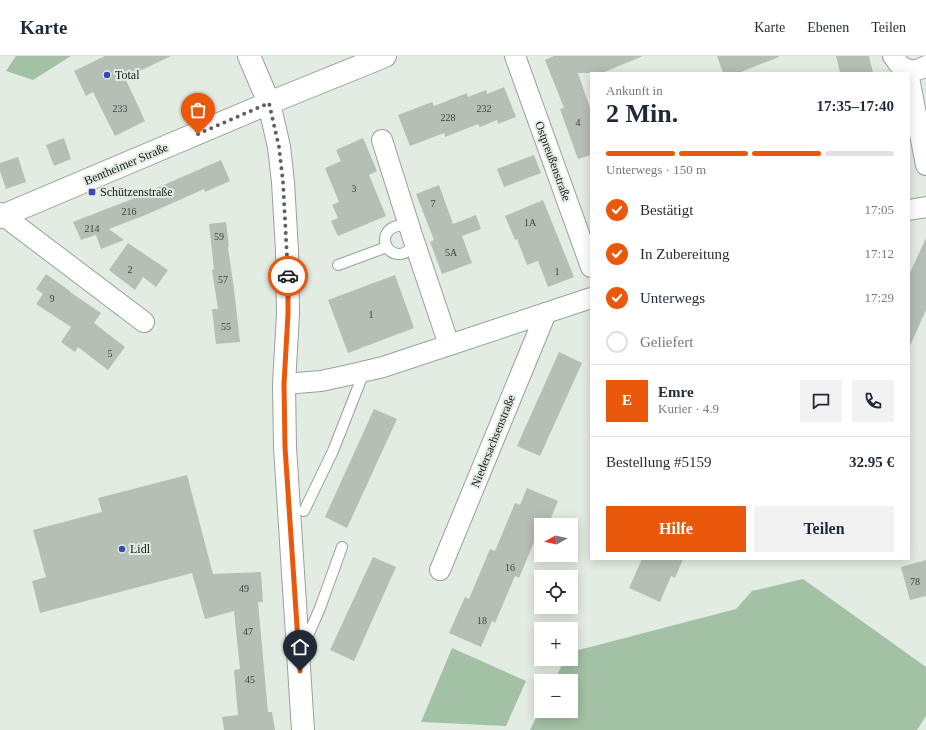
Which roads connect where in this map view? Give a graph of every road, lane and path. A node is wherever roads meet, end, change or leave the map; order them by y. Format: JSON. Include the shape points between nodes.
{"nodes":[{"id":1,"x":249,"y":56,"type":"edge"},
{"id":2,"x":385,"y":56,"type":"edge"},
{"id":3,"x":515,"y":56,"type":"edge"},
{"id":4,"x":910,"y":74,"type":"edge"},
{"id":5,"x":269,"y":103,"type":"junction"},
{"id":6,"x":382,"y":140,"type":"dead end"},
{"id":7,"x":926,"y":165,"type":"edge"},
{"id":8,"x":2,"y":215,"type":"edge"},
{"id":9,"x":412,"y":235,"type":"junction"},
{"id":10,"x":387,"y":247,"type":"junction"},
{"id":11,"x":590,"y":264,"type":"edge"},
{"id":12,"x":338,"y":265,"type":"dead end"},
{"id":13,"x":590,"y":298,"type":"edge"},
{"id":14,"x":546,"y":313,"type":"junction"},
{"id":15,"x":144,"y":322,"type":"dead end"},
{"id":16,"x":449,"y":345,"type":"junction"},
{"id":17,"x":364,"y":372,"type":"junction"},
{"id":18,"x":284,"y":384,"type":"junction"},
{"id":19,"x":304,"y":511,"type":"dead end"},
{"id":20,"x":342,"y":547,"type":"dead end"},
{"id":21,"x":440,"y":570,"type":"dead end"},
{"id":22,"x":298,"y":657,"type":"junction"},
{"id":23,"x":303,"y":730,"type":"edge"}],
"edges":[{"from":1,"to":5,"type":"street"},
{"from":2,"to":5,"type":"street","name":"Bentheimer Straße"},
{"from":3,"to":11,"type":"street","name":"Ostpreußenstraße"},
{"from":4,"to":7,"type":"street"},
{"from":5,"to":8,"type":"street","name":"Bentheimer Straße"},
{"from":5,"to":18,"type":"street","via":[[280,154],[287,251],[288,314]]},
{"from":6,"to":9,"type":"street"},
{"from":8,"to":15,"type":"street"},
{"from":9,"to":10,"type":"lane","via":[[410,248],[403,253],[394,253]]},
{"from":9,"to":10,"type":"lane","via":[[402,226],[393,227],[385,238]]},
{"from":9,"to":16,"type":"street"},
{"from":10,"to":12,"type":"lane"},
{"from":13,"to":14,"type":"street"},
{"from":14,"to":16,"type":"street"},
{"from":14,"to":21,"type":"street","name":"Niedersachsenstraße"},
{"from":16,"to":17,"type":"street"},
{"from":17,"to":18,"type":"street","via":[[321,381]]},
{"from":17,"to":19,"type":"lane","via":[[333,451]]},
{"from":18,"to":22,"type":"street","via":[[286,463]]},
{"from":20,"to":22,"type":"lane","via":[[320,608]]},
{"from":22,"to":23,"type":"street"}]}
